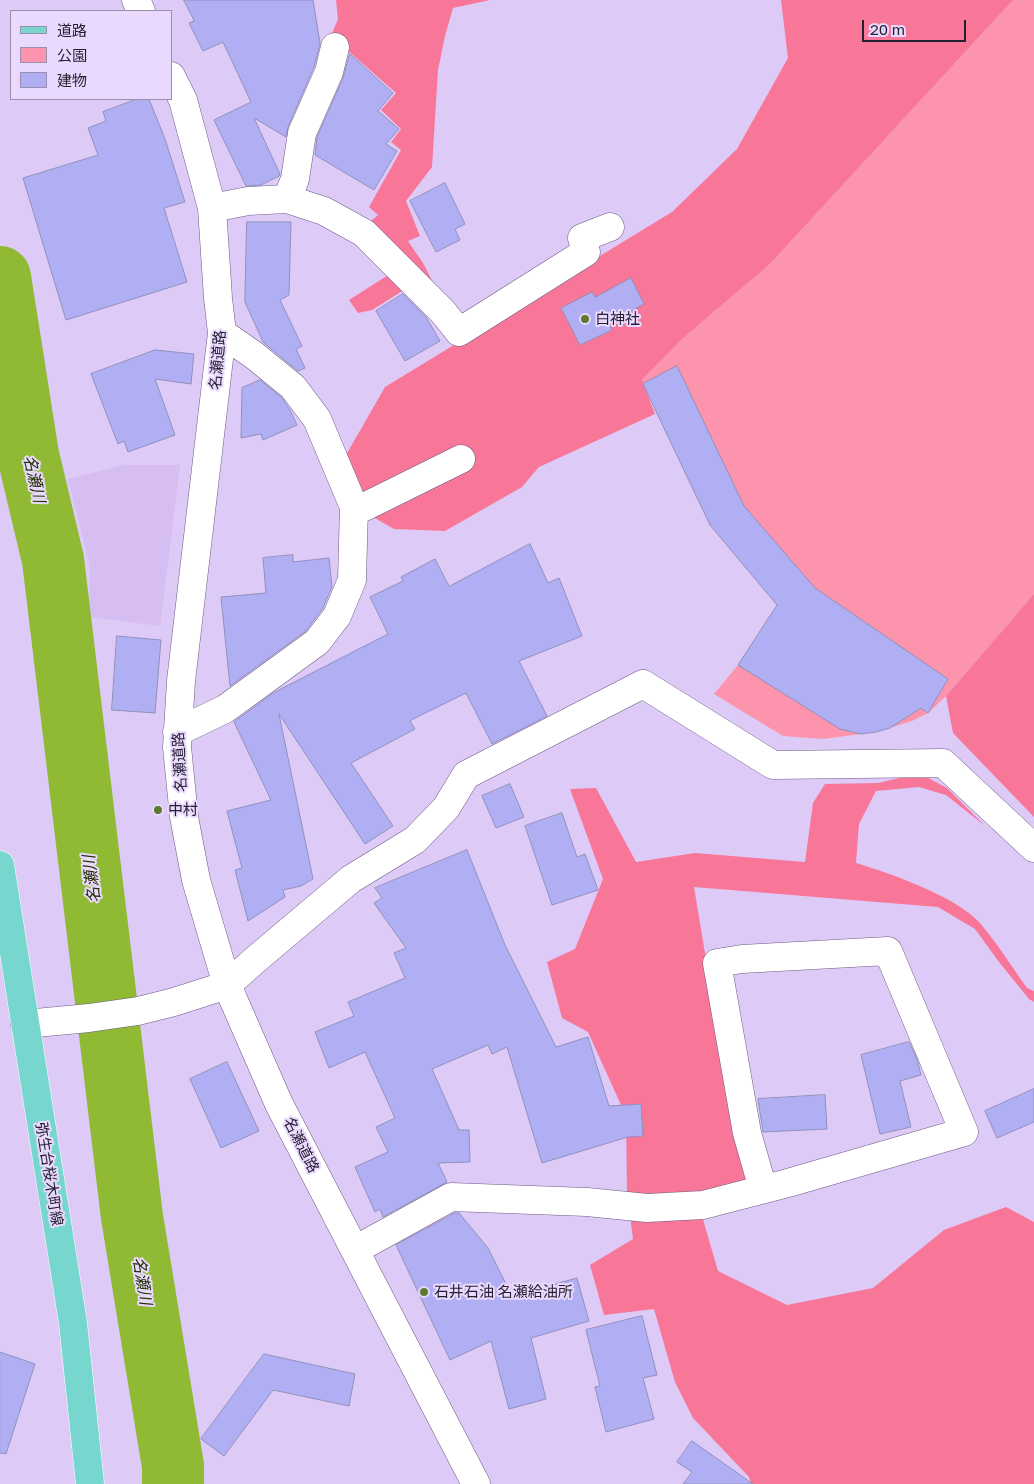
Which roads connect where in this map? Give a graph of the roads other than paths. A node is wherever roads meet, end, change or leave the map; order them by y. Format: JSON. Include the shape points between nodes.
{"nodes":[{"id":1,"x":336,"y":47,"type":"dead end"},
{"id":2,"x":172,"y":78,"type":"edge"},
{"id":3,"x":287,"y":198,"type":"junction"},
{"id":4,"x":212,"y":208,"type":"junction"},
{"id":5,"x":610,"y":227,"type":"dead end"},
{"id":6,"x":222,"y":333,"type":"junction"},
{"id":7,"x":461,"y":459,"type":"dead end"},
{"id":8,"x":354,"y":512,"type":"junction"},
{"id":9,"x":177,"y":732,"type":"junction"},
{"id":10,"x":1034,"y":848,"type":"edge"},
{"id":11,"x":0,"y":865,"type":"edge"},
{"id":12,"x":6,"y":946,"type":"edge"},
{"id":13,"x":227,"y":985,"type":"junction"},
{"id":14,"x":25,"y":1024,"type":"junction"},
{"id":15,"x":763,"y":1189,"type":"junction"},
{"id":16,"x":355,"y":1250,"type":"junction"},
{"id":17,"x":90,"y":1484,"type":"edge"},
{"id":18,"x":476,"y":1484,"type":"edge"}],
"edges":[{"from":1,"to":3,"type":"street","via":[[329,72],[302,133],[295,179]]},
{"from":2,"to":4,"type":"street","name":"名瀬道路","via":[[183,100]]},
{"from":3,"to":4,"type":"street"},
{"from":3,"to":5,"type":"street","via":[[324,211],[364,233],[459,332],[586,252],[582,238]]},
{"from":4,"to":6,"type":"street","name":"名瀬道路"},
{"from":6,"to":8,"type":"street","via":[[293,387],[311,411]]},
{"from":6,"to":9,"type":"street","name":"名瀬道路"},
{"from":7,"to":8,"type":"street"},
{"from":8,"to":9,"type":"street","via":[[352,580],[336,616],[317,642],[225,709]]},
{"from":9,"to":13,"type":"street","name":"名瀬道路","via":[[184,817],[196,880]]},
{"from":10,"to":13,"type":"street","via":[[943,762],[772,765],[643,684],[466,775],[446,808],[415,840],[351,879]]},
{"from":11,"to":12,"type":"main road","name":"弥生台桜木町線"},
{"from":12,"to":14,"type":"main road","name":"弥生台桜木町線"},
{"from":13,"to":14,"type":"street","via":[[138,1011]]},
{"from":13,"to":16,"type":"street","name":"名瀬道路","via":[[279,1104]]},
{"from":14,"to":17,"type":"main road","name":"弥生台桜木町線","via":[[73,1323]]},
{"from":15,"to":15,"type":"street","via":[[964,1132],[888,951],[718,963],[747,1133]]},
{"from":15,"to":16,"type":"street","via":[[704,1205],[647,1208],[586,1202],[451,1197]]},
{"from":16,"to":18,"type":"street","name":"名瀬道路"}]}
